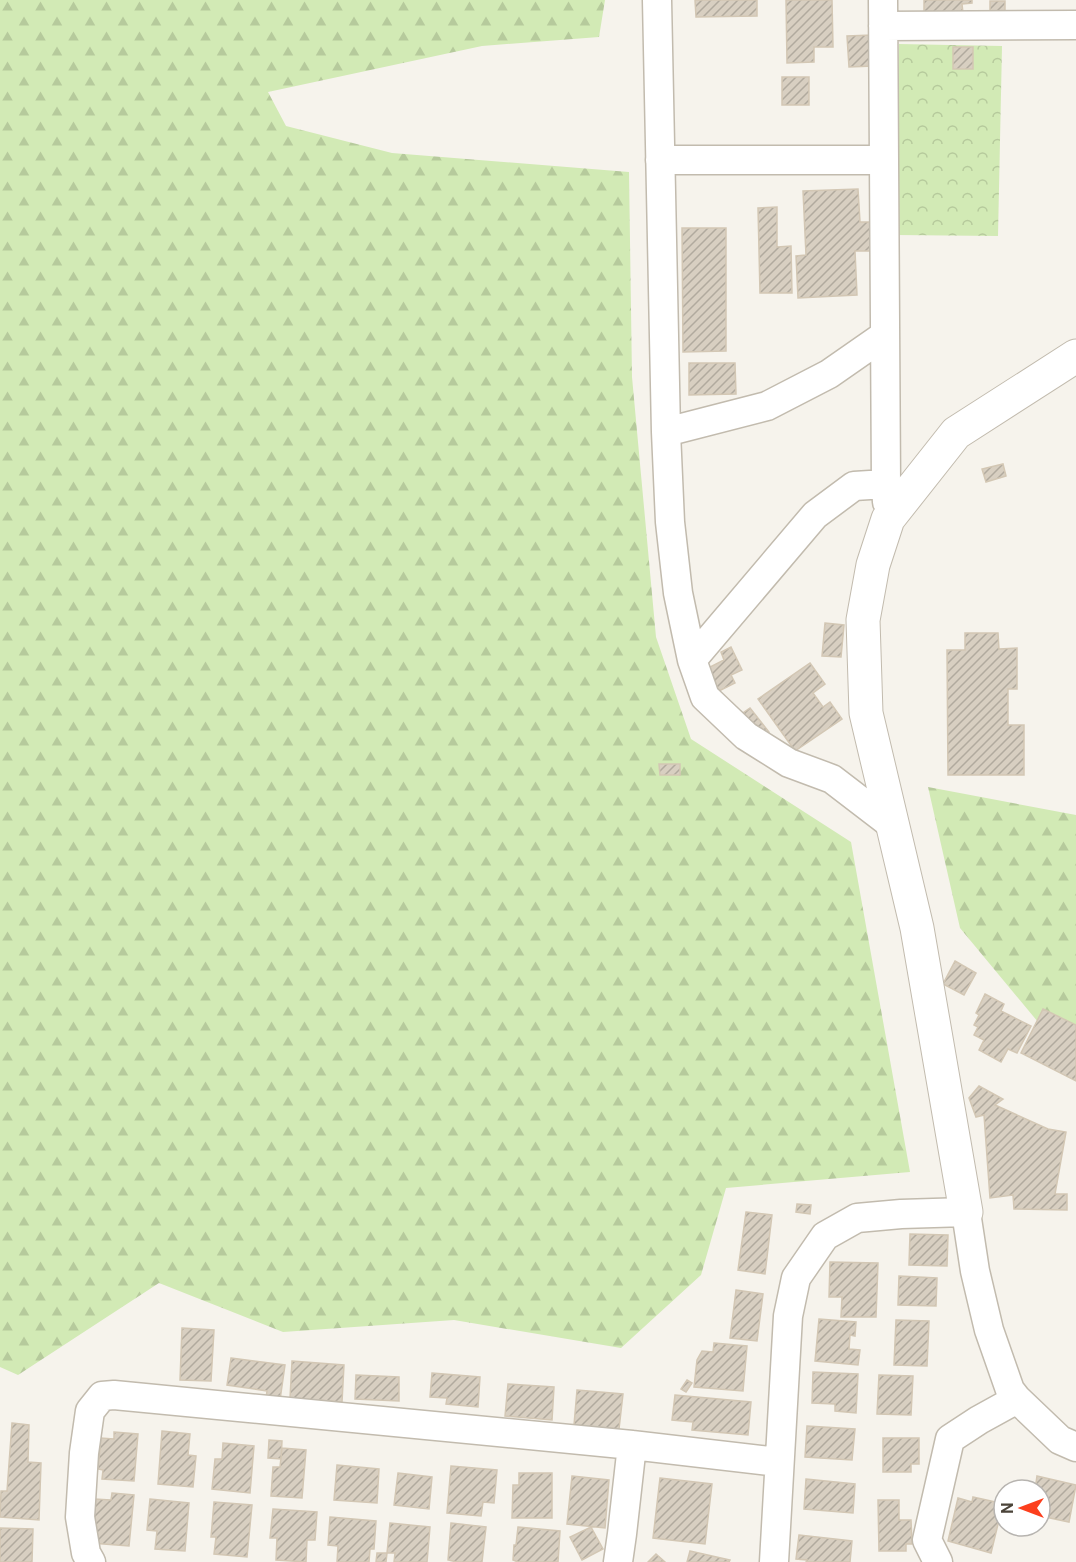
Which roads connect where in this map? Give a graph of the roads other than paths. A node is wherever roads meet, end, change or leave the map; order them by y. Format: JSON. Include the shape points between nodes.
{"nodes":[{"id":1,"x":657,"y":0,"type":"edge"},
{"id":2,"x":883,"y":13,"type":"edge"},
{"id":3,"x":1076,"y":25,"type":"edge"},
{"id":4,"x":660,"y":160,"type":"junction"},
{"id":5,"x":883,"y":160,"type":"junction"},
{"id":6,"x":885,"y":335,"type":"junction"},
{"id":7,"x":1076,"y":356,"type":"edge"},
{"id":8,"x":666,"y":432,"type":"junction"},
{"id":9,"x":886,"y":484,"type":"junction"},
{"id":10,"x":888,"y":519,"type":"junction"},
{"id":11,"x":692,"y":660,"type":"junction"},
{"id":12,"x":892,"y":825,"type":"junction"},
{"id":13,"x":966,"y":1212,"type":"junction"},
{"id":14,"x":1017,"y":1400,"type":"junction"},
{"id":15,"x":632,"y":1445,"type":"junction"},
{"id":16,"x":1076,"y":1447,"type":"edge"},
{"id":17,"x":778,"y":1462,"type":"junction"},
{"id":18,"x":91,"y":1562,"type":"edge"},
{"id":19,"x":618,"y":1562,"type":"edge"},
{"id":20,"x":774,"y":1562,"type":"edge"},
{"id":21,"x":938,"y":1562,"type":"edge"}],
"edges":[{"from":1,"to":4,"type":"street"},
{"from":2,"to":3,"type":"street"},
{"from":2,"to":5,"type":"street"},
{"from":4,"to":5,"type":"street"},
{"from":4,"to":8,"type":"street"},
{"from":5,"to":6,"type":"street"},
{"from":6,"to":8,"type":"street","via":[[829,374],[767,406]]},
{"from":6,"to":9,"type":"street"},
{"from":7,"to":10,"type":"street","via":[[956,433]]},
{"from":8,"to":11,"type":"street","via":[[678,593]]},
{"from":9,"to":10,"type":"street"},
{"from":9,"to":11,"type":"street","via":[[854,486],[815,515]]},
{"from":10,"to":12,"type":"street","via":[[873,566],[863,620],[866,713]]},
{"from":11,"to":12,"type":"street","via":[[705,697],[746,736],[789,763],[832,779]]},
{"from":12,"to":13,"type":"street","via":[[916,928]]},
{"from":13,"to":14,"type":"street","via":[[989,1330]]},
{"from":13,"to":17,"type":"street","via":[[857,1218],[825,1236],[796,1278],[788,1316]]},
{"from":14,"to":16,"type":"street","via":[[1060,1440]]},
{"from":14,"to":21,"type":"street","via":[[950,1439],[927,1540]]},
{"from":15,"to":17,"type":"street"},
{"from":15,"to":18,"type":"street","via":[[102,1396],[90,1411],[84,1453],[80,1517]]},
{"from":15,"to":19,"type":"street"},
{"from":17,"to":20,"type":"street"}]}
